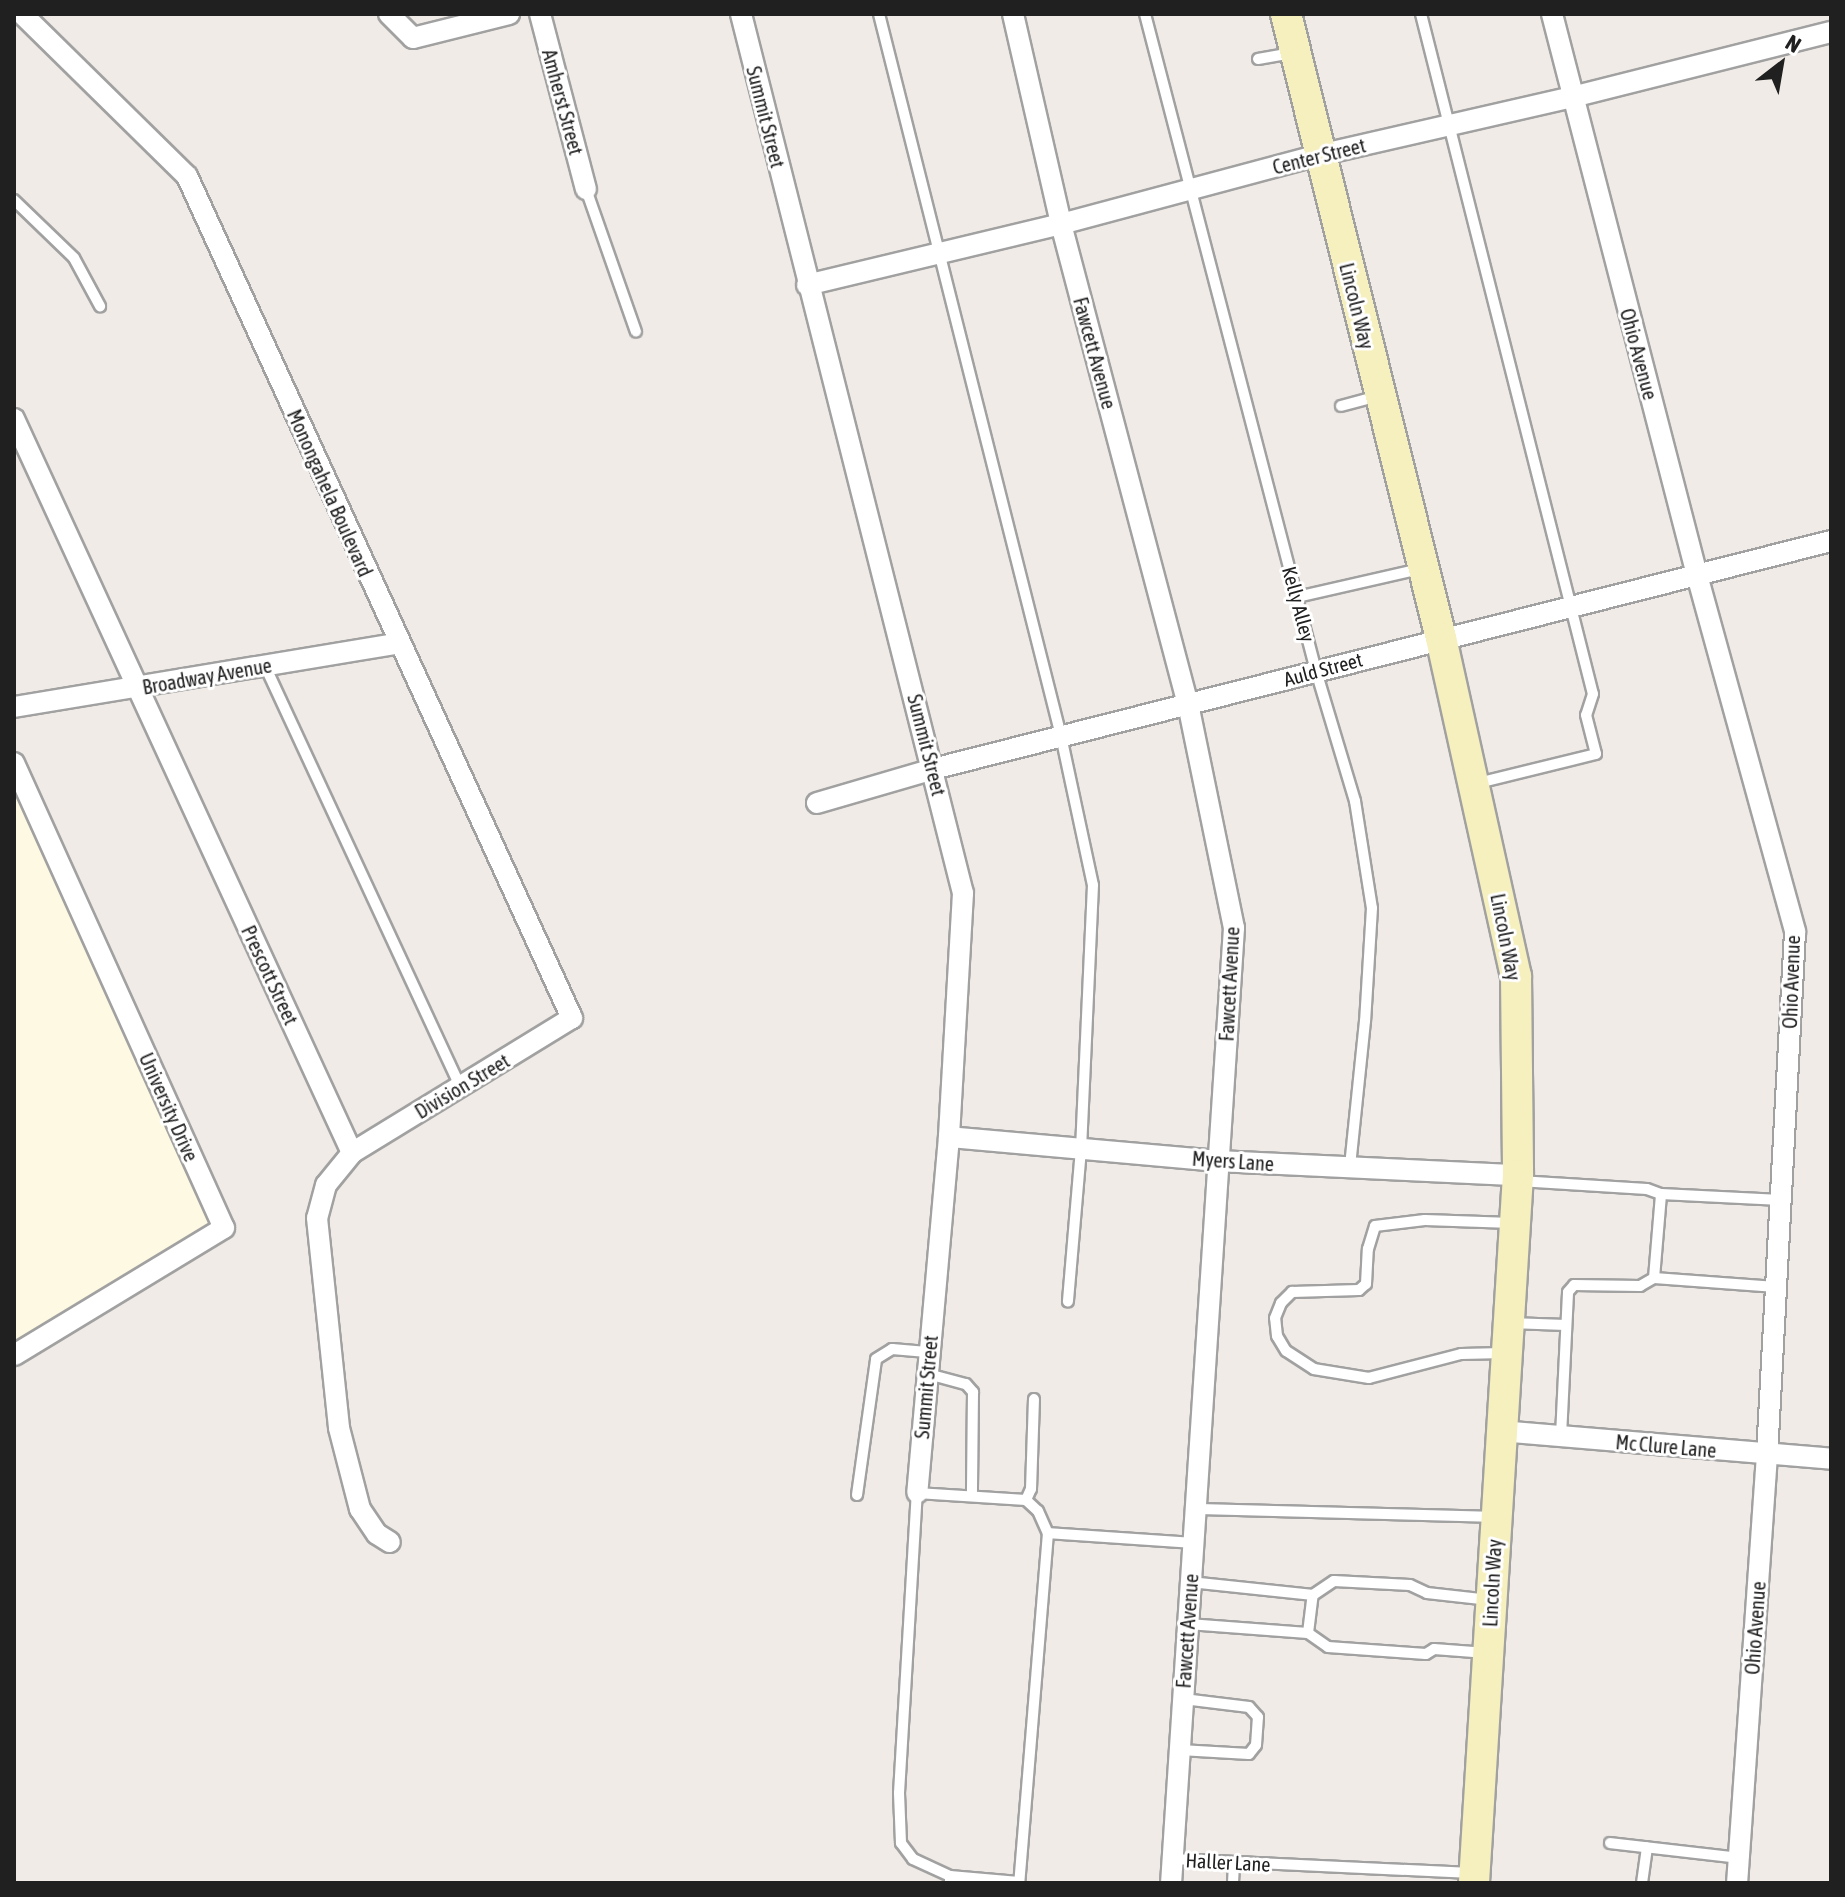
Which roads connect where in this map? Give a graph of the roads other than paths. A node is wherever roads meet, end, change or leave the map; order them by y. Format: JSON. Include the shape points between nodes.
{"nodes":[{"id":1,"x":22,"y":14,"type":"edge"},
{"id":2,"x":389,"y":14,"type":"edge"},
{"id":3,"x":509,"y":14,"type":"edge"},
{"id":4,"x":540,"y":14,"type":"edge"},
{"id":5,"x":741,"y":14,"type":"edge"},
{"id":6,"x":879,"y":14,"type":"edge"},
{"id":7,"x":1013,"y":14,"type":"edge"},
{"id":8,"x":1145,"y":14,"type":"edge"},
{"id":9,"x":1286,"y":14,"type":"edge"},
{"id":10,"x":1421,"y":14,"type":"edge"},
{"id":11,"x":1552,"y":14,"type":"edge"},
{"id":12,"x":1829,"y":29,"type":"edge"},
{"id":13,"x":1295,"y":53,"type":"junction"},
{"id":14,"x":1258,"y":59,"type":"dead end"},
{"id":15,"x":1572,"y":97,"type":"junction"},
{"id":16,"x":1449,"y":125,"type":"junction"},
{"id":17,"x":1319,"y":155,"type":"junction"},
{"id":18,"x":586,"y":189,"type":"joint"},
{"id":19,"x":1192,"y":189,"type":"junction"},
{"id":20,"x":14,"y":200,"type":"edge"},
{"id":21,"x":1061,"y":224,"type":"junction"},
{"id":22,"x":939,"y":254,"type":"junction"},
{"id":23,"x":807,"y":285,"type":"junction"},
{"id":24,"x":100,"y":306,"type":"dead end"},
{"id":25,"x":636,"y":332,"type":"dead end"},
{"id":26,"x":1380,"y":395,"type":"junction"},
{"id":27,"x":1341,"y":406,"type":"dead end"},
{"id":28,"x":14,"y":419,"type":"edge"},
{"id":29,"x":1831,"y":541,"type":"edge"},
{"id":30,"x":1424,"y":568,"type":"junction"},
{"id":31,"x":1697,"y":575,"type":"junction"},
{"id":32,"x":1297,"y":597,"type":"junction"},
{"id":33,"x":1570,"y":607,"type":"junction"},
{"id":34,"x":1441,"y":638,"type":"junction"},
{"id":35,"x":399,"y":643,"type":"junction"},
{"id":36,"x":265,"y":666,"type":"junction"},
{"id":37,"x":1316,"y":671,"type":"junction"},
{"id":38,"x":137,"y":688,"type":"junction"},
{"id":39,"x":1188,"y":704,"type":"junction"},
{"id":40,"x":14,"y":707,"type":"edge"},
{"id":41,"x":1061,"y":736,"type":"junction"},
{"id":42,"x":14,"y":763,"type":"edge"},
{"id":43,"x":933,"y":769,"type":"junction"},
{"id":44,"x":1474,"y":784,"type":"junction"},
{"id":45,"x":817,"y":803,"type":"dead end"},
{"id":46,"x":572,"y":1018,"type":"joint"},
{"id":47,"x":460,"y":1087,"type":"junction"},
{"id":48,"x":949,"y":1137,"type":"junction"},
{"id":49,"x":1081,"y":1149,"type":"junction"},
{"id":50,"x":352,"y":1153,"type":"junction"},
{"id":51,"x":1217,"y":1161,"type":"junction"},
{"id":52,"x":1350,"y":1167,"type":"junction"},
{"id":53,"x":1518,"y":1178,"type":"junction"},
{"id":54,"x":1661,"y":1194,"type":"junction"},
{"id":55,"x":1781,"y":1200,"type":"junction"},
{"id":56,"x":1515,"y":1223,"type":"junction"},
{"id":57,"x":1654,"y":1278,"type":"junction"},
{"id":58,"x":1776,"y":1287,"type":"junction"},
{"id":59,"x":1068,"y":1301,"type":"dead end"},
{"id":60,"x":1508,"y":1323,"type":"junction"},
{"id":61,"x":1566,"y":1325,"type":"junction"},
{"id":62,"x":930,"y":1352,"type":"junction"},
{"id":63,"x":1506,"y":1353,"type":"junction"},
{"id":64,"x":14,"y":1355,"type":"edge"},
{"id":65,"x":928,"y":1374,"type":"junction"},
{"id":66,"x":1034,"y":1399,"type":"dead end"},
{"id":67,"x":1501,"y":1431,"type":"junction"},
{"id":68,"x":1561,"y":1436,"type":"junction"},
{"id":69,"x":1767,"y":1455,"type":"junction"},
{"id":70,"x":1831,"y":1459,"type":"edge"},
{"id":71,"x":917,"y":1493,"type":"junction"},
{"id":72,"x":857,"y":1495,"type":"dead end"},
{"id":73,"x":972,"y":1496,"type":"junction"},
{"id":74,"x":1026,"y":1500,"type":"junction"},
{"id":75,"x":1195,"y":1509,"type":"junction"},
{"id":76,"x":1496,"y":1517,"type":"junction"},
{"id":77,"x":1048,"y":1533,"type":"junction"},
{"id":78,"x":390,"y":1542,"type":"dead end"},
{"id":79,"x":1193,"y":1543,"type":"junction"},
{"id":80,"x":1190,"y":1582,"type":"junction"},
{"id":81,"x":1313,"y":1595,"type":"junction"},
{"id":82,"x":1491,"y":1600,"type":"junction"},
{"id":83,"x":1188,"y":1624,"type":"junction"},
{"id":84,"x":1308,"y":1633,"type":"junction"},
{"id":85,"x":1488,"y":1653,"type":"junction"},
{"id":86,"x":1183,"y":1699,"type":"junction"},
{"id":87,"x":1180,"y":1750,"type":"junction"},
{"id":88,"x":1610,"y":1843,"type":"dead end"},
{"id":89,"x":1647,"y":1847,"type":"junction"},
{"id":90,"x":1739,"y":1858,"type":"junction"},
{"id":91,"x":1173,"y":1859,"type":"junction"},
{"id":92,"x":1234,"y":1862,"type":"junction"},
{"id":93,"x":1364,"y":1868,"type":"junction"},
{"id":94,"x":1474,"y":1878,"type":"edge"},
{"id":95,"x":950,"y":1880,"type":"edge"},
{"id":96,"x":1019,"y":1882,"type":"edge"},
{"id":97,"x":1171,"y":1883,"type":"edge"},
{"id":98,"x":1233,"y":1883,"type":"edge"},
{"id":99,"x":1366,"y":1883,"type":"edge"},
{"id":100,"x":1642,"y":1883,"type":"edge"},
{"id":101,"x":1737,"y":1883,"type":"edge"}],
"edges":[{"from":1,"to":35,"type":"street","name":"Monongahela Boulevard","via":[[187,176]]},
{"from":2,"to":3,"type":"street","via":[[413,38]]},
{"from":4,"to":18,"type":"street","name":"Amherst Street"},
{"from":5,"to":23,"type":"street","name":"Summit Street"},
{"from":6,"to":22,"type":"lane"},
{"from":7,"to":21,"type":"street","name":"Fawcett Avenue"},
{"from":8,"to":19,"type":"lane","name":"Kelly Alley"},
{"from":9,"to":13,"type":"main road","name":"Lincoln Way"},
{"from":10,"to":16,"type":"lane"},
{"from":11,"to":15,"type":"street","name":"Ohio Avenue"},
{"from":12,"to":15,"type":"street","name":"Center Street"},
{"from":13,"to":14,"type":"lane"},
{"from":13,"to":17,"type":"main road","name":"Lincoln Way"},
{"from":15,"to":16,"type":"street","name":"Center Street"},
{"from":15,"to":31,"type":"street","name":"Ohio Avenue"},
{"from":16,"to":17,"type":"street","name":"Center Street"},
{"from":16,"to":33,"type":"lane"},
{"from":17,"to":19,"type":"street","name":"Center Street"},
{"from":17,"to":26,"type":"main road","name":"Lincoln Way"},
{"from":18,"to":25,"type":"lane"},
{"from":19,"to":21,"type":"street","name":"Center Street"},
{"from":19,"to":32,"type":"lane","name":"Kelly Alley"},
{"from":20,"to":24,"type":"lane","via":[[74,258]]},
{"from":21,"to":22,"type":"street","name":"Center Street"},
{"from":21,"to":39,"type":"street","name":"Fawcett Avenue"},
{"from":22,"to":23,"type":"street","name":"Center Street"},
{"from":22,"to":41,"type":"lane"},
{"from":23,"to":43,"type":"street","name":"Summit Street"},
{"from":26,"to":27,"type":"lane"},
{"from":26,"to":30,"type":"main road","name":"Lincoln Way"},
{"from":28,"to":38,"type":"street","name":"Prescott Street"},
{"from":29,"to":31,"type":"street","name":"Auld Street"},
{"from":30,"to":32,"type":"lane"},
{"from":30,"to":34,"type":"main road","name":"Lincoln Way"},
{"from":31,"to":33,"type":"street","name":"Auld Street"},
{"from":31,"to":55,"type":"street","name":"Ohio Avenue","via":[[1795,932]]},
{"from":32,"to":37,"type":"lane","name":"Kelly Alley"},
{"from":33,"to":34,"type":"street","name":"Auld Street"},
{"from":33,"to":44,"type":"lane","via":[[1593,694],[1586,715],[1596,754]]},
{"from":34,"to":37,"type":"street","name":"Auld Street"},
{"from":34,"to":44,"type":"main road","name":"Lincoln Way"},
{"from":35,"to":36,"type":"street","name":"Broadway Avenue"},
{"from":35,"to":46,"type":"street","name":"Monongahela Boulevard"},
{"from":36,"to":38,"type":"street","name":"Broadway Avenue"},
{"from":36,"to":47,"type":"lane"},
{"from":37,"to":39,"type":"street","name":"Auld Street"},
{"from":37,"to":52,"type":"lane","name":"Kelly Alley","via":[[1355,801],[1372,908]]},
{"from":38,"to":40,"type":"street","name":"Broadway Avenue"},
{"from":38,"to":50,"type":"street","name":"Prescott Street"},
{"from":39,"to":41,"type":"street","name":"Auld Street"},
{"from":39,"to":51,"type":"street","name":"Fawcett Avenue","via":[[1234,928]]},
{"from":41,"to":43,"type":"street","name":"Auld Street"},
{"from":41,"to":49,"type":"lane","via":[[1093,885]]},
{"from":42,"to":64,"type":"street","name":"University Drive","via":[[224,1228]]},
{"from":43,"to":45,"type":"street","name":"Auld Street"},
{"from":43,"to":48,"type":"street","name":"Summit Street","via":[[963,893]]},
{"from":44,"to":53,"type":"main road","name":"Lincoln Way","via":[[1516,976]]},
{"from":46,"to":47,"type":"street","name":"Division Street"},
{"from":47,"to":50,"type":"street","name":"Division Street"},
{"from":48,"to":49,"type":"street","name":"Myers Lane"},
{"from":48,"to":62,"type":"street","name":"Summit Street"},
{"from":49,"to":51,"type":"street","name":"Myers Lane"},
{"from":49,"to":59,"type":"lane"},
{"from":50,"to":78,"type":"street","via":[[326,1185],[317,1218],[339,1428],[360,1509],[377,1534]]},
{"from":51,"to":52,"type":"street","name":"Myers Lane"},
{"from":51,"to":75,"type":"street","name":"Fawcett Avenue"},
{"from":52,"to":53,"type":"street","name":"Myers Lane"},
{"from":53,"to":54,"type":"lane"},
{"from":53,"to":56,"type":"main road","name":"Lincoln Way"},
{"from":54,"to":55,"type":"lane"},
{"from":54,"to":57,"type":"lane"},
{"from":55,"to":58,"type":"street","name":"Ohio Avenue"},
{"from":56,"to":60,"type":"main road","name":"Lincoln Way"},
{"from":56,"to":63,"type":"lane","via":[[1425,1220],[1375,1226],[1366,1284],[1359,1290],[1292,1292],[1275,1318],[1286,1351],[1314,1369],[1369,1378],[1461,1354]]},
{"from":57,"to":58,"type":"lane"},
{"from":57,"to":61,"type":"lane","via":[[1640,1286],[1574,1285],[1568,1292]]},
{"from":58,"to":69,"type":"street","name":"Ohio Avenue"},
{"from":60,"to":61,"type":"lane"},
{"from":60,"to":63,"type":"main road","name":"Lincoln Way"},
{"from":61,"to":68,"type":"lane"},
{"from":62,"to":65,"type":"street","name":"Summit Street"},
{"from":62,"to":72,"type":"lane","via":[[892,1349],[876,1359]]},
{"from":63,"to":67,"type":"main road","name":"Lincoln Way"},
{"from":65,"to":71,"type":"street","name":"Summit Street"},
{"from":65,"to":73,"type":"lane","via":[[966,1384],[973,1392]]},
{"from":66,"to":74,"type":"lane","via":[[1031,1489]]},
{"from":67,"to":68,"type":"street","name":"Mc Clure Lane"},
{"from":67,"to":76,"type":"main road","name":"Lincoln Way"},
{"from":68,"to":69,"type":"street","name":"Mc Clure Lane"},
{"from":69,"to":70,"type":"street","name":"Mc Clure Lane"},
{"from":69,"to":90,"type":"street","name":"Ohio Avenue"},
{"from":71,"to":73,"type":"lane"},
{"from":71,"to":95,"type":"lane","via":[[899,1793],[901,1843],[913,1859]]},
{"from":73,"to":74,"type":"lane"},
{"from":74,"to":77,"type":"lane"},
{"from":75,"to":76,"type":"lane"},
{"from":75,"to":79,"type":"street","name":"Fawcett Avenue"},
{"from":76,"to":82,"type":"main road","name":"Lincoln Way"},
{"from":77,"to":79,"type":"lane"},
{"from":77,"to":96,"type":"lane"},
{"from":79,"to":80,"type":"street","name":"Fawcett Avenue"},
{"from":80,"to":81,"type":"lane"},
{"from":80,"to":83,"type":"street","name":"Fawcett Avenue"},
{"from":81,"to":82,"type":"lane","via":[[1334,1581],[1410,1585],[1427,1593]]},
{"from":81,"to":84,"type":"lane"},
{"from":82,"to":85,"type":"main road","name":"Lincoln Way"},
{"from":83,"to":84,"type":"lane"},
{"from":83,"to":86,"type":"street","name":"Fawcett Avenue"},
{"from":84,"to":85,"type":"lane","via":[[1328,1647]]},
{"from":85,"to":94,"type":"main road","name":"Lincoln Way"},
{"from":86,"to":87,"type":"street","name":"Fawcett Avenue"},
{"from":86,"to":87,"type":"lane","via":[[1249,1707],[1258,1717],[1256,1745],[1249,1754]]},
{"from":87,"to":91,"type":"street","name":"Fawcett Avenue"},
{"from":88,"to":89,"type":"lane"},
{"from":89,"to":90,"type":"lane"},
{"from":89,"to":100,"type":"lane"},
{"from":90,"to":101,"type":"street","name":"Ohio Avenue"},
{"from":91,"to":92,"type":"lane","name":"Haller Lane"},
{"from":91,"to":97,"type":"street","name":"Fawcett Avenue"},
{"from":92,"to":93,"type":"lane","name":"Haller Lane"},
{"from":92,"to":98,"type":"lane"},
{"from":93,"to":94,"type":"lane","name":"Haller Lane"},
{"from":93,"to":99,"type":"lane"},
{"from":95,"to":96,"type":"lane"}]}
